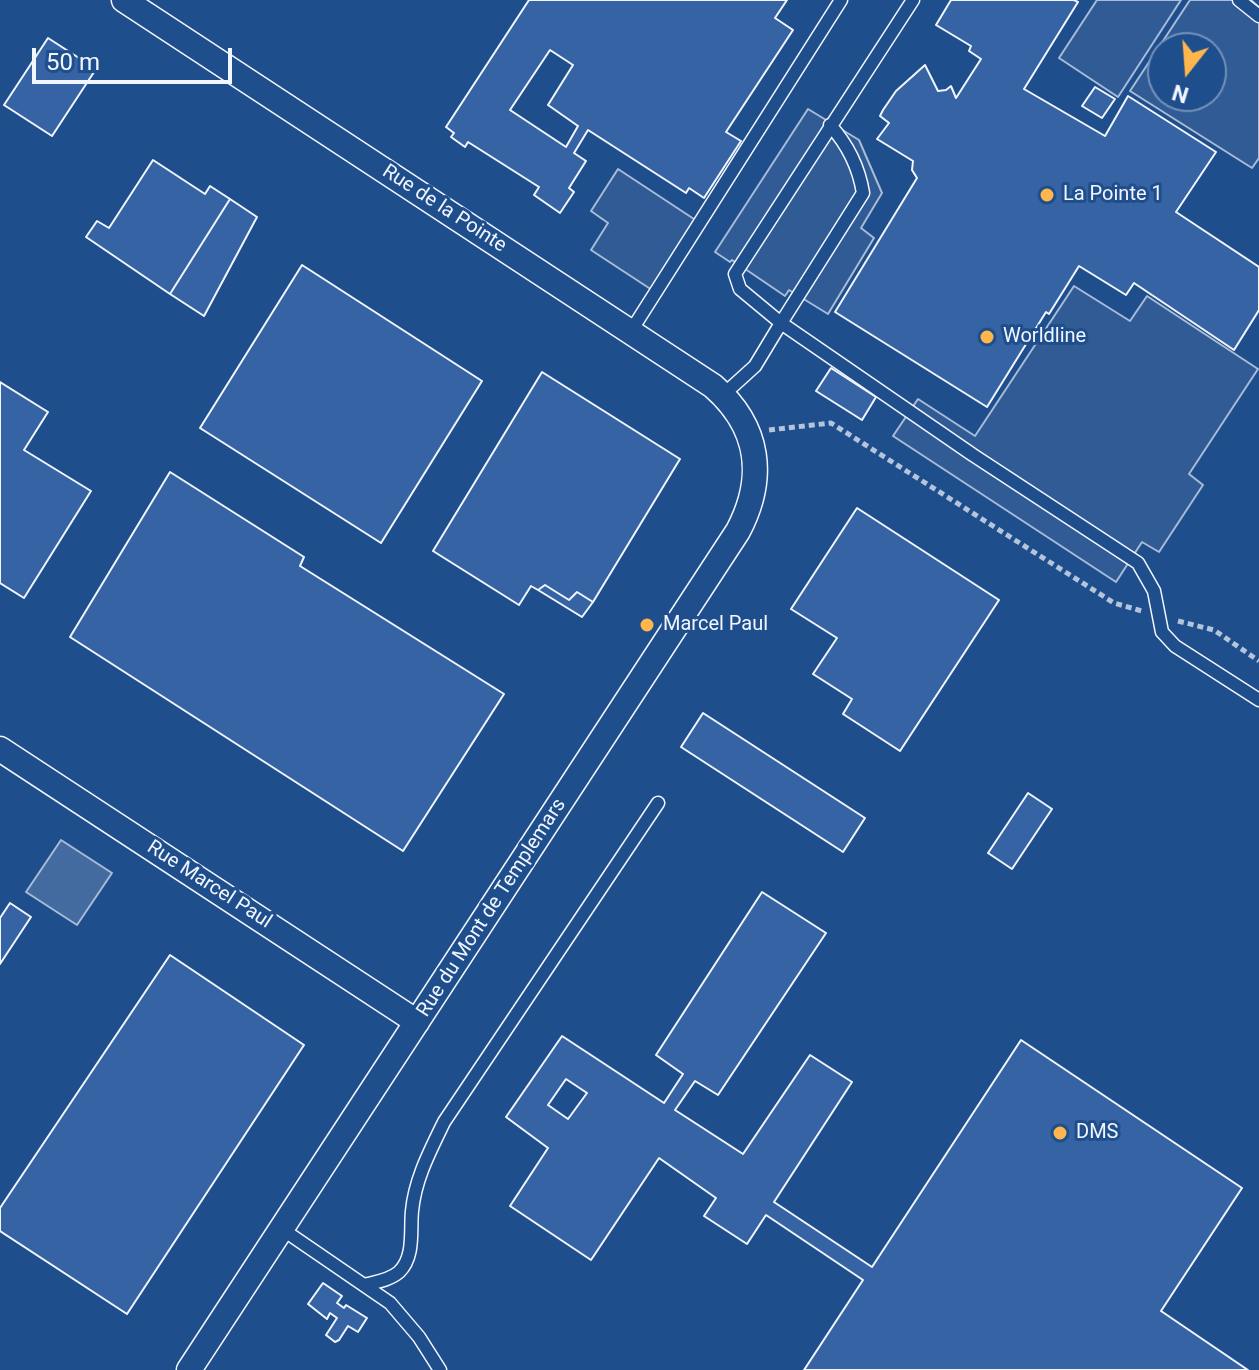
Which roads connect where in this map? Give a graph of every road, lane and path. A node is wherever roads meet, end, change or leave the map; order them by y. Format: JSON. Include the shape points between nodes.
{"nodes":[{"id":1,"x":124,"y":0,"type":"edge"},
{"id":2,"x":841,"y":0,"type":"edge"},
{"id":3,"x":913,"y":0,"type":"edge"},
{"id":4,"x":1239,"y":0,"type":"edge"},
{"id":5,"x":1259,"y":16,"type":"edge"},
{"id":6,"x":830,"y":125,"type":"junction"},
{"id":7,"x":781,"y":323,"type":"junction"},
{"id":8,"x":631,"y":331,"type":"junction"},
{"id":9,"x":723,"y":395,"type":"junction"},
{"id":10,"x":748,"y":432,"type":"junction"},
{"id":11,"x":1157,"y":615,"type":"junction"},
{"id":12,"x":1259,"y":661,"type":"edge"},
{"id":13,"x":1259,"y":700,"type":"edge"},
{"id":14,"x":0,"y":749,"type":"edge"},
{"id":15,"x":658,"y":803,"type":"dead end"},
{"id":16,"x":417,"y":1022,"type":"junction"},
{"id":17,"x":282,"y":1229,"type":"junction"},
{"id":18,"x":364,"y":1285,"type":"junction"},
{"id":19,"x":189,"y":1370,"type":"edge"},
{"id":20,"x":440,"y":1370,"type":"edge"}],
"edges":[{"from":1,"to":8,"type":"street","name":"Rue de la Pointe"},
{"from":2,"to":8,"type":"lane"},
{"from":3,"to":6,"type":"lane"},
{"from":4,"to":5,"type":"lane"},
{"from":6,"to":7,"type":"lane","via":[[849,153],[863,193]]},
{"from":6,"to":7,"type":"lane","via":[[735,274],[740,289]]},
{"from":7,"to":9,"type":"lane","via":[[755,366]]},
{"from":7,"to":11,"type":"lane","via":[[1138,563],[1154,591]]},
{"from":8,"to":9,"type":"street","name":"Rue de la Pointe"},
{"from":9,"to":10,"type":"street","name":"Rue de la Pointe"},
{"from":10,"to":11,"type":"path","via":[[831,423],[1114,603]]},
{"from":10,"to":16,"type":"street","name":"Rue du Mont de Templemars","via":[[755,486],[738,531]]},
{"from":11,"to":12,"type":"path","via":[[1214,630]]},
{"from":11,"to":13,"type":"lane","via":[[1162,632],[1175,646]]},
{"from":14,"to":16,"type":"street","name":"Rue Marcel Paul"},
{"from":15,"to":18,"type":"lane","via":[[444,1122],[420,1174],[411,1242],[400,1271]]},
{"from":16,"to":17,"type":"street","name":"Rue du Mont de Templemars"},
{"from":17,"to":18,"type":"lane"},
{"from":17,"to":19,"type":"street","name":"Rue du Mont de Templemars"},
{"from":18,"to":20,"type":"lane","via":[[390,1303]]}]}
